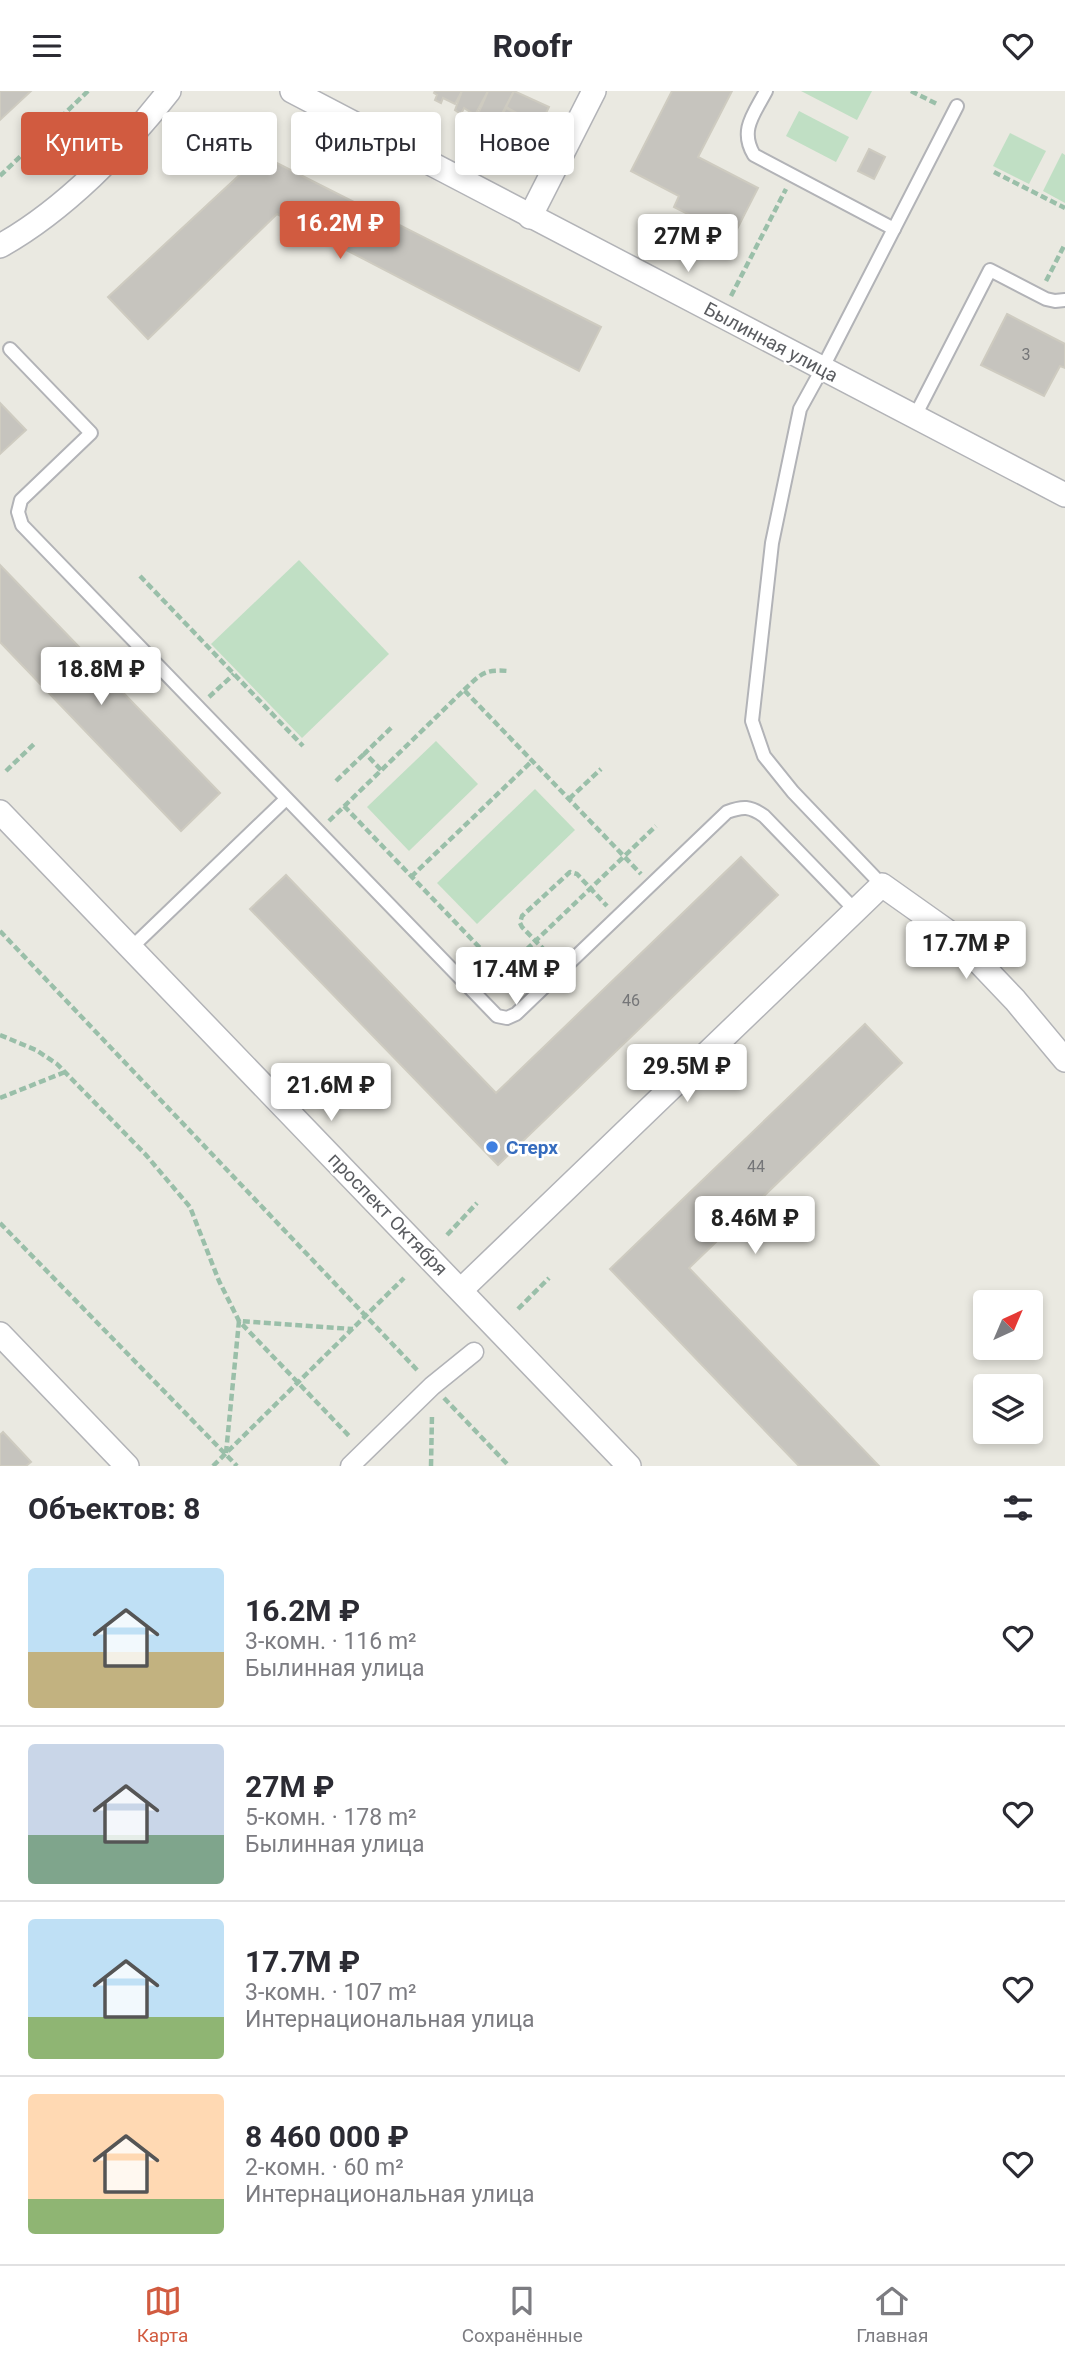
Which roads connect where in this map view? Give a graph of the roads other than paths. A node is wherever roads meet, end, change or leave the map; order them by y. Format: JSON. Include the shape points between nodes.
{"nodes":[{"id":1,"x":169,"y":91,"type":"edge"},
{"id":2,"x":292,"y":91,"type":"edge"},
{"id":3,"x":594,"y":91,"type":"edge"},
{"id":4,"x":766,"y":91,"type":"edge"},
{"id":5,"x":955,"y":109,"type":"road end"},
{"id":6,"x":530,"y":217,"type":"junction"},
{"id":7,"x":894,"y":229,"type":"junction"},
{"id":8,"x":0,"y":246,"type":"edge"},
{"id":9,"x":1065,"y":300,"type":"edge"},
{"id":10,"x":10,"y":349,"type":"dead end"},
{"id":11,"x":822,"y":369,"type":"junction"},
{"id":12,"x":914,"y":418,"type":"junction"},
{"id":13,"x":1065,"y":495,"type":"edge"},
{"id":14,"x":286,"y":799,"type":"junction"},
{"id":15,"x":0,"y":812,"type":"edge"},
{"id":16,"x":882,"y":885,"type":"junction"},
{"id":17,"x":856,"y":911,"type":"junction"},
{"id":18,"x":131,"y":948,"type":"junction"},
{"id":19,"x":1065,"y":1060,"type":"edge"},
{"id":20,"x":461,"y":1290,"type":"junction"},
{"id":21,"x":0,"y":1334,"type":"edge"},
{"id":22,"x":474,"y":1352,"type":"dead end"},
{"id":23,"x":127,"y":1466,"type":"edge"},
{"id":24,"x":351,"y":1466,"type":"edge"},
{"id":25,"x":629,"y":1466,"type":"edge"}],
"edges":[{"from":1,"to":8,"type":"street","via":[[103,164],[39,221]]},
{"from":2,"to":6,"type":"street","name":"Былинная улица"},
{"from":3,"to":6,"type":"street"},
{"from":4,"to":7,"type":"lane","via":[[748,125],[746,136],[754,155]]},
{"from":5,"to":7,"type":"lane"},
{"from":6,"to":11,"type":"street","name":"Былинная улица"},
{"from":7,"to":11,"type":"lane"},
{"from":9,"to":12,"type":"lane","via":[[1055,302],[990,269]]},
{"from":10,"to":14,"type":"lane","via":[[91,433],[21,500],[22,525]]},
{"from":11,"to":12,"type":"street","name":"Былинная улица"},
{"from":11,"to":16,"type":"lane","via":[[800,409],[775,530],[752,721],[764,757]]},
{"from":12,"to":13,"type":"street","name":"Былинная улица"},
{"from":14,"to":17,"type":"lane","via":[[497,1016],[507,1018],[727,812],[741,806],[764,815]]},
{"from":14,"to":18,"type":"lane"},
{"from":15,"to":18,"type":"street","name":"проспект Октября"},
{"from":16,"to":17,"type":"street"},
{"from":16,"to":19,"type":"street","via":[[954,936]]},
{"from":17,"to":20,"type":"street"},
{"from":18,"to":20,"type":"street","name":"проспект Октября"},
{"from":20,"to":25,"type":"street","name":"проспект Октября"},
{"from":21,"to":23,"type":"street"},
{"from":22,"to":24,"type":"street","via":[[432,1386]]}]}
